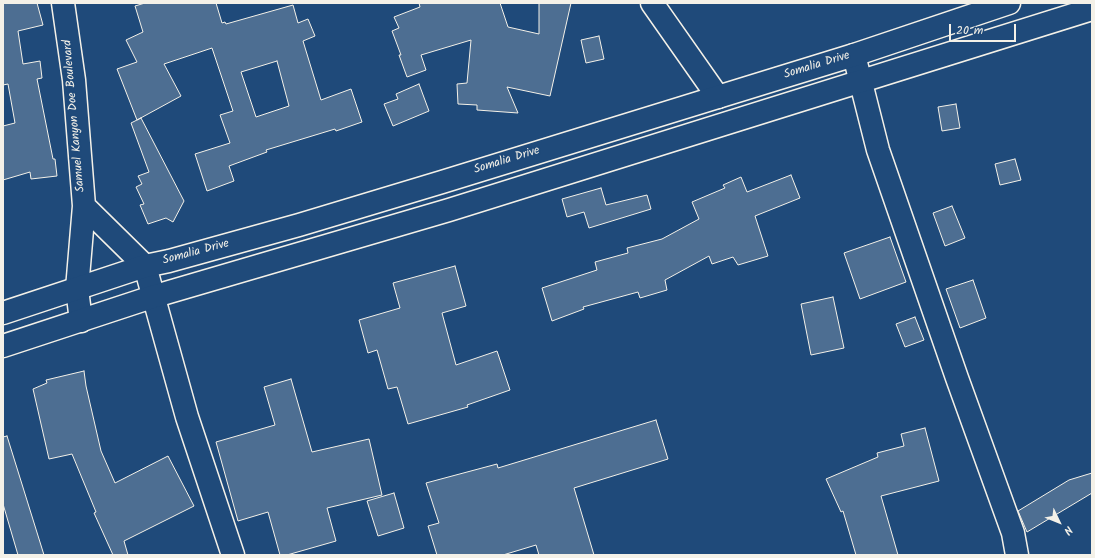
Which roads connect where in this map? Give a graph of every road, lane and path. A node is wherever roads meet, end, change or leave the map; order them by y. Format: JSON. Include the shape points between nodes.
{"nodes":[{"id":1,"x":63,"y":3,"type":"edge"},
{"id":2,"x":652,"y":3,"type":"edge"},
{"id":3,"x":1009,"y":3,"type":"edge"},
{"id":4,"x":1092,"y":9,"type":"edge"},
{"id":5,"x":854,"y":55,"type":"junction"},
{"id":6,"x":860,"y":82,"type":"junction"},
{"id":7,"x":718,"y":96,"type":"junction"},
{"id":8,"x":84,"y":206,"type":"junction"},
{"id":9,"x":145,"y":266,"type":"junction"},
{"id":10,"x":77,"y":289,"type":"junction"},
{"id":11,"x":152,"y":297,"type":"junction"},
{"id":12,"x":3,"y":313,"type":"edge"},
{"id":13,"x":81,"y":321,"type":"junction"},
{"id":14,"x":3,"y":346,"type":"edge"},
{"id":15,"x":233,"y":555,"type":"edge"},
{"id":16,"x":1017,"y":555,"type":"edge"}],
"edges":[{"from":1,"to":8,"type":"main road","name":"Samuel Kanyon Doe Boulevard","via":[[74,80]]},
{"from":2,"to":7,"type":"main road"},
{"from":3,"to":5,"type":"main road","name":"Somalia Drive"},
{"from":4,"to":6,"type":"main road"},
{"from":5,"to":6,"type":"main road"},
{"from":5,"to":7,"type":"main road","name":"Somalia Drive"},
{"from":6,"to":11,"type":"main road","via":[[449,210]]},
{"from":6,"to":16,"type":"main road","via":[[878,150],[1013,532]]},
{"from":7,"to":9,"type":"main road","name":"Somalia Drive","via":[[299,225],[168,262]]},
{"from":8,"to":9,"type":"main road","name":"Samuel Kanyon Doe Boulevard"},
{"from":8,"to":10,"type":"main road","name":"Samuel Kanyon Doe Boulevard"},
{"from":9,"to":10,"type":"main road","name":"Somalia Drive"},
{"from":9,"to":11,"type":"main road"},
{"from":10,"to":12,"type":"main road","name":"Somalia Drive"},
{"from":10,"to":13,"type":"main road","name":"Samuel Kanyon Doe Boulevard"},
{"from":11,"to":13,"type":"main road"},
{"from":11,"to":15,"type":"main road","via":[[187,417]]},
{"from":13,"to":14,"type":"main road"}]}
